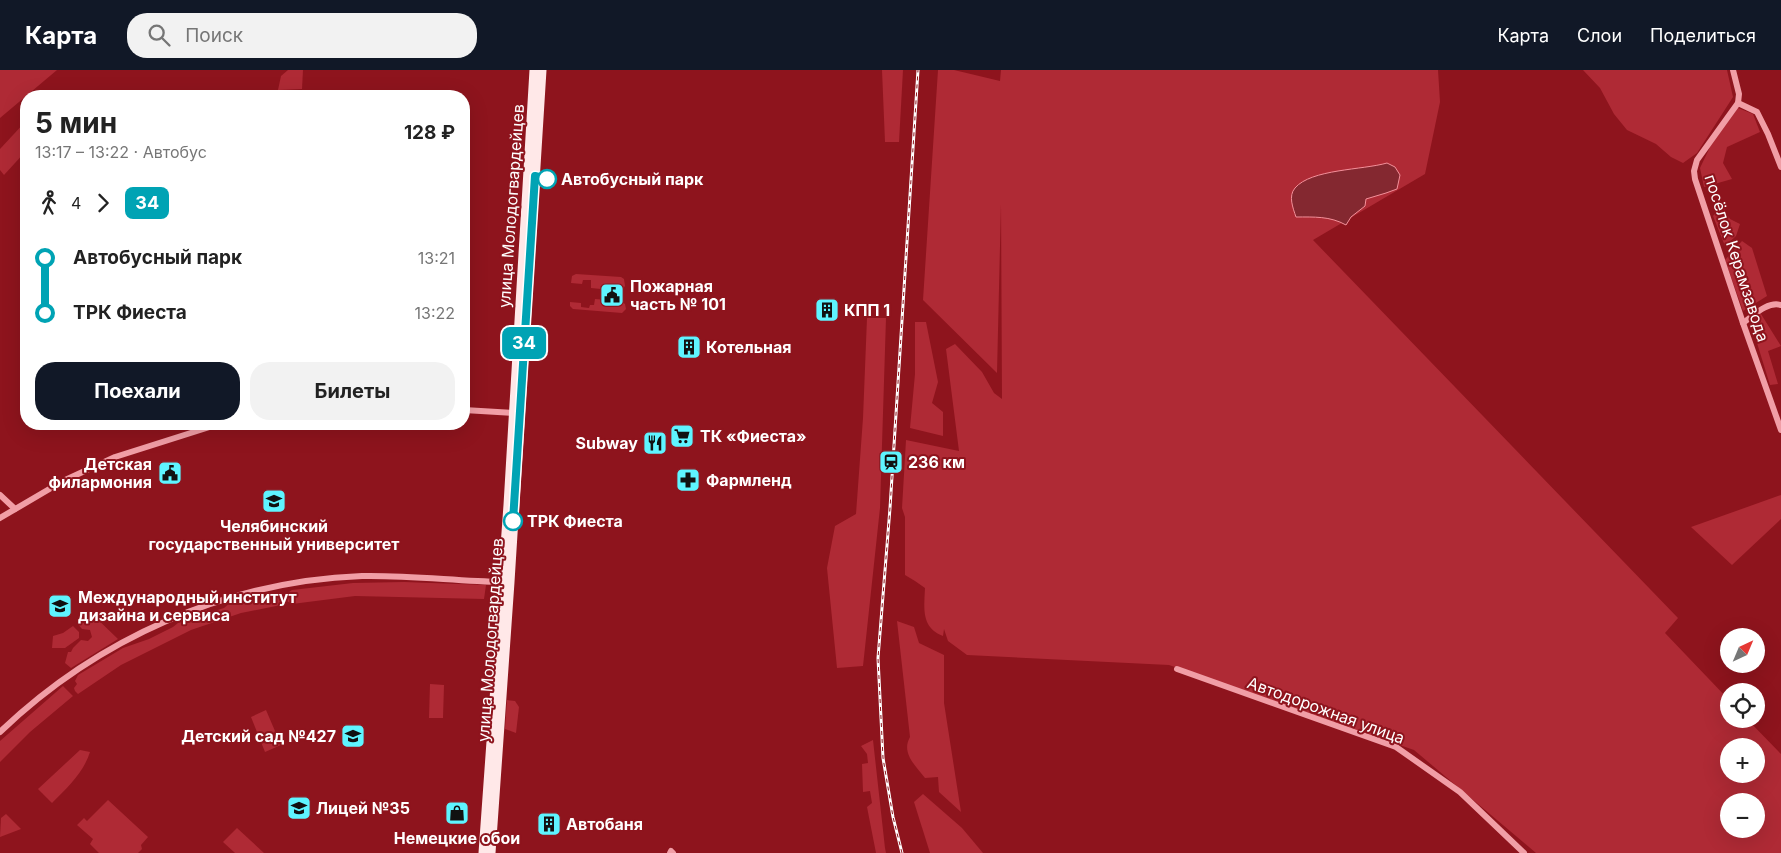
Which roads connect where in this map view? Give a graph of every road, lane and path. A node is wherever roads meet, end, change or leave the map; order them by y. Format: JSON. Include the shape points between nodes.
{"nodes":[{"id":1,"x":534,"y":70,"type":"edge"},
{"id":2,"x":542,"y":70,"type":"edge"},
{"id":3,"x":1733,"y":70,"type":"edge"},
{"id":4,"x":1738,"y":103,"type":"junction"},
{"id":5,"x":1781,"y":167,"type":"edge"},
{"id":6,"x":532,"y":176,"type":"junction"},
{"id":7,"x":1781,"y":305,"type":"edge"},
{"id":8,"x":1743,"y":323,"type":"junction"},
{"id":9,"x":470,"y":410,"type":"edge"},
{"id":10,"x":517,"y":413,"type":"junction"},
{"id":11,"x":200,"y":430,"type":"edge"},
{"id":12,"x":1781,"y":430,"type":"edge"},
{"id":13,"x":0,"y":495,"type":"edge"},
{"id":14,"x":15,"y":509,"type":"junction"},
{"id":15,"x":0,"y":518,"type":"edge"},
{"id":16,"x":506,"y":582,"type":"junction"},
{"id":17,"x":1177,"y":670,"type":"dead end"},
{"id":18,"x":0,"y":732,"type":"edge"},
{"id":19,"x":491,"y":794,"type":"junction"},
{"id":20,"x":483,"y":853,"type":"edge"},
{"id":21,"x":491,"y":853,"type":"edge"},
{"id":22,"x":1524,"y":853,"type":"edge"}],
"edges":[{"from":1,"to":6,"type":"main road","name":"улица Молодогвардейцев"},
{"from":2,"to":6,"type":"main road","name":"улица Молодогвардейцев"},
{"from":3,"to":4,"type":"street"},
{"from":4,"to":5,"type":"street","via":[[1757,112]]},
{"from":4,"to":8,"type":"street","name":"посёлок Керамзавода","via":[[1697,160],[1694,171]]},
{"from":6,"to":10,"type":"main road","name":"улица Молодогвардейцев"},
{"from":7,"to":8,"type":"street","via":[[1766,306]]},
{"from":8,"to":12,"type":"street","name":"посёлок Керамзавода"},
{"from":9,"to":10,"type":"street"},
{"from":10,"to":16,"type":"main road","name":"улица Молодогвардейцев"},
{"from":11,"to":14,"type":"street","via":[[114,457]]},
{"from":13,"to":14,"type":"street"},
{"from":14,"to":15,"type":"street"},
{"from":16,"to":18,"type":"street","via":[[402,576],[352,577],[286,584],[233,597],[173,618],[103,653],[41,696]]},
{"from":16,"to":19,"type":"main road","name":"улица Молодогвардейцев"},
{"from":17,"to":22,"type":"street","name":"Автодорожная улица","via":[[1396,747],[1460,792]]},
{"from":19,"to":20,"type":"main road","name":"улица Молодогвардейцев"},
{"from":19,"to":21,"type":"main road","name":"улица Молодогвардейцев"}]}
